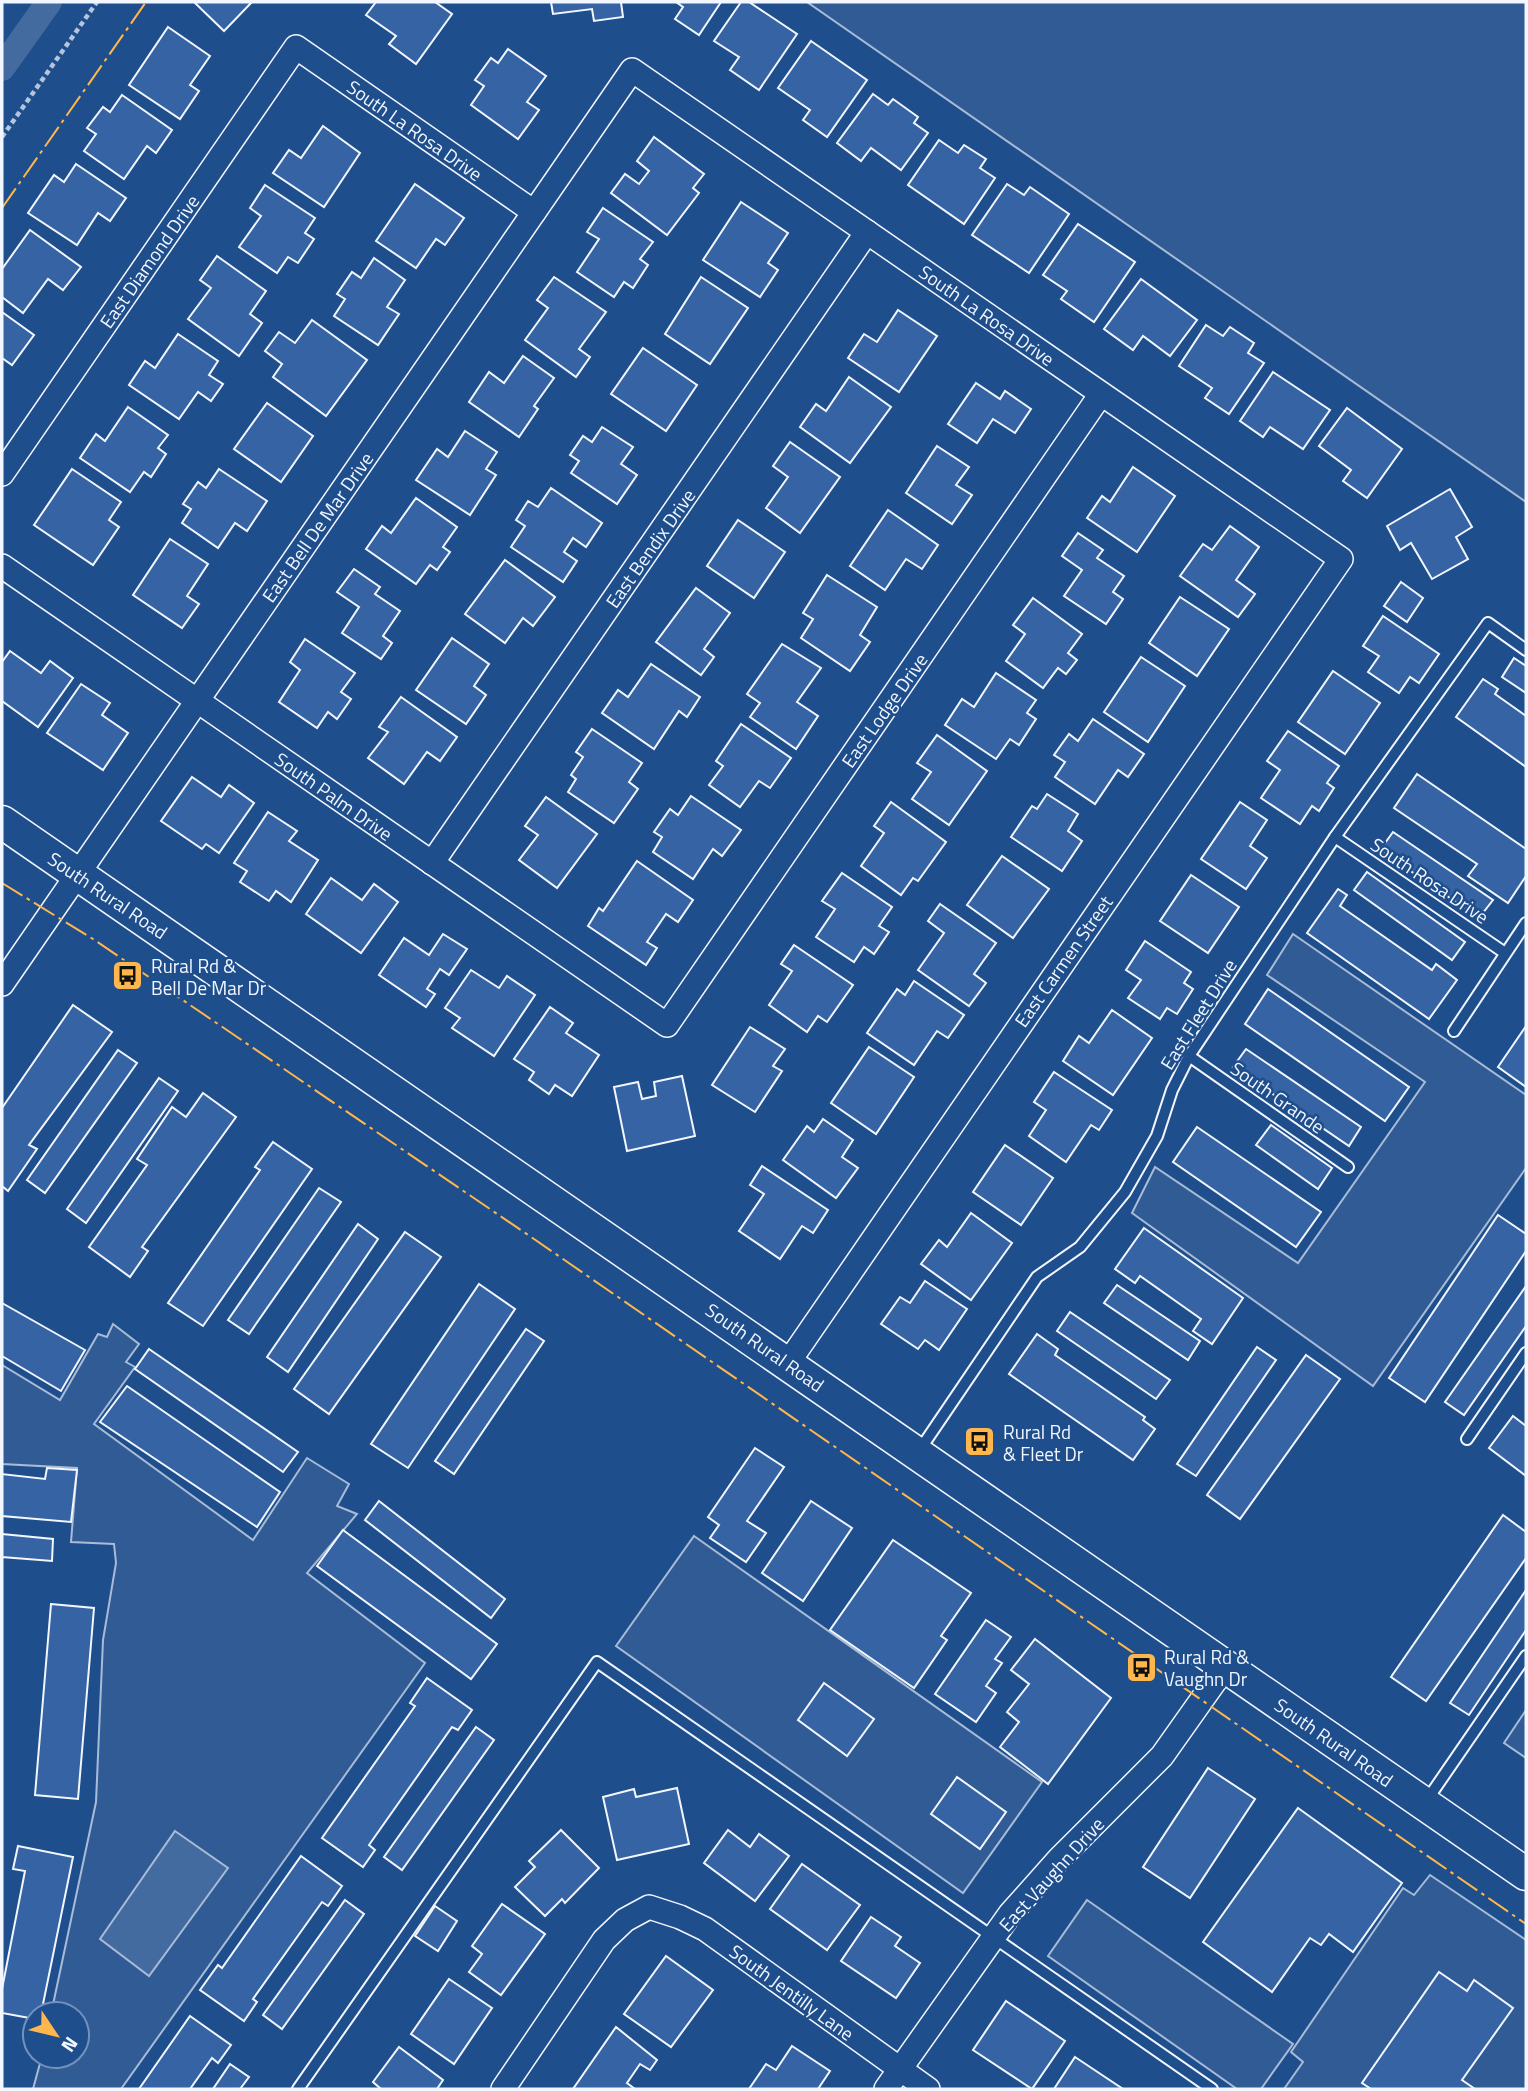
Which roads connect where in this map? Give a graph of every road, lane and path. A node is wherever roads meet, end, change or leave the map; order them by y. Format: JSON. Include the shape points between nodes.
{"nodes":[{"id":1,"x":97,"y":2,"type":"edge"},
{"id":2,"x":296,"y":47,"type":"joint"},
{"id":3,"x":632,"y":70,"type":"joint"},
{"id":4,"x":2,"y":137,"type":"edge"},
{"id":5,"x":534,"y":212,"type":"junction"},
{"id":6,"x":867,"y":232,"type":"junction"},
{"id":7,"x":1101,"y":394,"type":"junction"},
{"id":8,"x":2,"y":474,"type":"edge"},
{"id":9,"x":1341,"y":559,"type":"joint"},
{"id":10,"x":2,"y":566,"type":"edge"},
{"id":11,"x":1526,"y":650,"type":"edge"},
{"id":12,"x":198,"y":701,"type":"junction"},
{"id":13,"x":2,"y":822,"type":"edge"},
{"id":14,"x":1335,"y":837,"type":"junction"},
{"id":15,"x":432,"y":863,"type":"junction"},
{"id":16,"x":77,"y":874,"type":"junction"},
{"id":17,"x":1526,"y":923,"type":"edge"},
{"id":18,"x":1505,"y":953,"type":"junction"},
{"id":19,"x":2,"y":984,"type":"edge"},
{"id":20,"x":667,"y":1025,"type":"joint"},
{"id":21,"x":1454,"y":1031,"type":"dead end"},
{"id":22,"x":1189,"y":1056,"type":"junction"},
{"id":23,"x":1348,"y":1167,"type":"dead end"},
{"id":24,"x":1525,"y":1358,"type":"edge"},
{"id":25,"x":788,"y":1363,"type":"junction"},
{"id":26,"x":1467,"y":1439,"type":"dead end"},
{"id":27,"x":917,"y":1453,"type":"junction"},
{"id":28,"x":1526,"y":1656,"type":"edge"},
{"id":29,"x":1225,"y":1667,"type":"junction"},
{"id":30,"x":1424,"y":1804,"type":"junction"},
{"id":31,"x":1526,"y":1874,"type":"edge"},
{"id":32,"x":993,"y":1937,"type":"junction"},
{"id":33,"x":899,"y":2070,"type":"junction"},
{"id":34,"x":298,"y":2089,"type":"edge"},
{"id":35,"x":503,"y":2089,"type":"edge"},
{"id":36,"x":886,"y":2089,"type":"edge"},
{"id":37,"x":928,"y":2089,"type":"edge"},
{"id":38,"x":1212,"y":2089,"type":"edge"}],
"edges":[{"from":1,"to":4,"type":"path"},
{"from":2,"to":5,"type":"street","name":"South La Rosa Drive"},
{"from":2,"to":8,"type":"street","name":"East Diamond Drive"},
{"from":3,"to":5,"type":"street","name":"East Bell De Mar Drive"},
{"from":3,"to":6,"type":"street","name":"South La Rosa Drive"},
{"from":5,"to":12,"type":"street","name":"East Bell De Mar Drive"},
{"from":6,"to":7,"type":"street","name":"South La Rosa Drive"},
{"from":6,"to":15,"type":"street","name":"East Bendix Drive"},
{"from":7,"to":9,"type":"street","name":"South La Rosa Drive"},
{"from":7,"to":20,"type":"street","name":"East Lodge Drive"},
{"from":9,"to":25,"type":"street","name":"East Carmen Street"},
{"from":10,"to":12,"type":"street","name":"South Palm Drive"},
{"from":11,"to":14,"type":"lane","name":"East Fleet Drive","via":[[1488,623]]},
{"from":12,"to":15,"type":"street","name":"South Palm Drive"},
{"from":12,"to":16,"type":"street","name":"East Bell De Mar Drive"},
{"from":13,"to":16,"type":"main road","name":"South Rural Road"},
{"from":14,"to":18,"type":"lane","name":"South Rosa Drive"},
{"from":14,"to":22,"type":"lane","name":"East Fleet Drive"},
{"from":15,"to":20,"type":"street","name":"South Palm Drive"},
{"from":16,"to":19,"type":"street","name":"East Bell De Mar Drive"},
{"from":16,"to":25,"type":"main road","name":"South Rural Road"},
{"from":17,"to":18,"type":"lane"},
{"from":18,"to":21,"type":"lane"},
{"from":22,"to":23,"type":"lane","name":"South Grande"},
{"from":22,"to":27,"type":"lane","name":"East Fleet Drive","via":[[1157,1136],[1125,1192],[1080,1247],[1037,1277]]},
{"from":24,"to":26,"type":"lane"},
{"from":25,"to":27,"type":"main road","name":"South Rural Road"},
{"from":27,"to":29,"type":"main road","name":"South Rural Road"},
{"from":28,"to":30,"type":"lane"},
{"from":29,"to":30,"type":"main road","name":"South Rural Road"},
{"from":29,"to":32,"type":"street","name":"East Vaughn Drive","via":[[1162,1756],[1059,1859]]},
{"from":30,"to":31,"type":"main road","name":"South Rural Road"},
{"from":32,"to":33,"type":"street","name":"East Vaughn Drive"},
{"from":32,"to":34,"type":"lane","via":[[597,1662]]},
{"from":32,"to":38,"type":"lane"},
{"from":33,"to":35,"type":"street","name":"South Jentilly Lane","via":[[705,1929],[649,1907],[625,1920],[604,1940]]},
{"from":33,"to":36,"type":"street","name":"East Vaughn Drive"},
{"from":33,"to":37,"type":"street","name":"South Jentilly Lane"}]}
